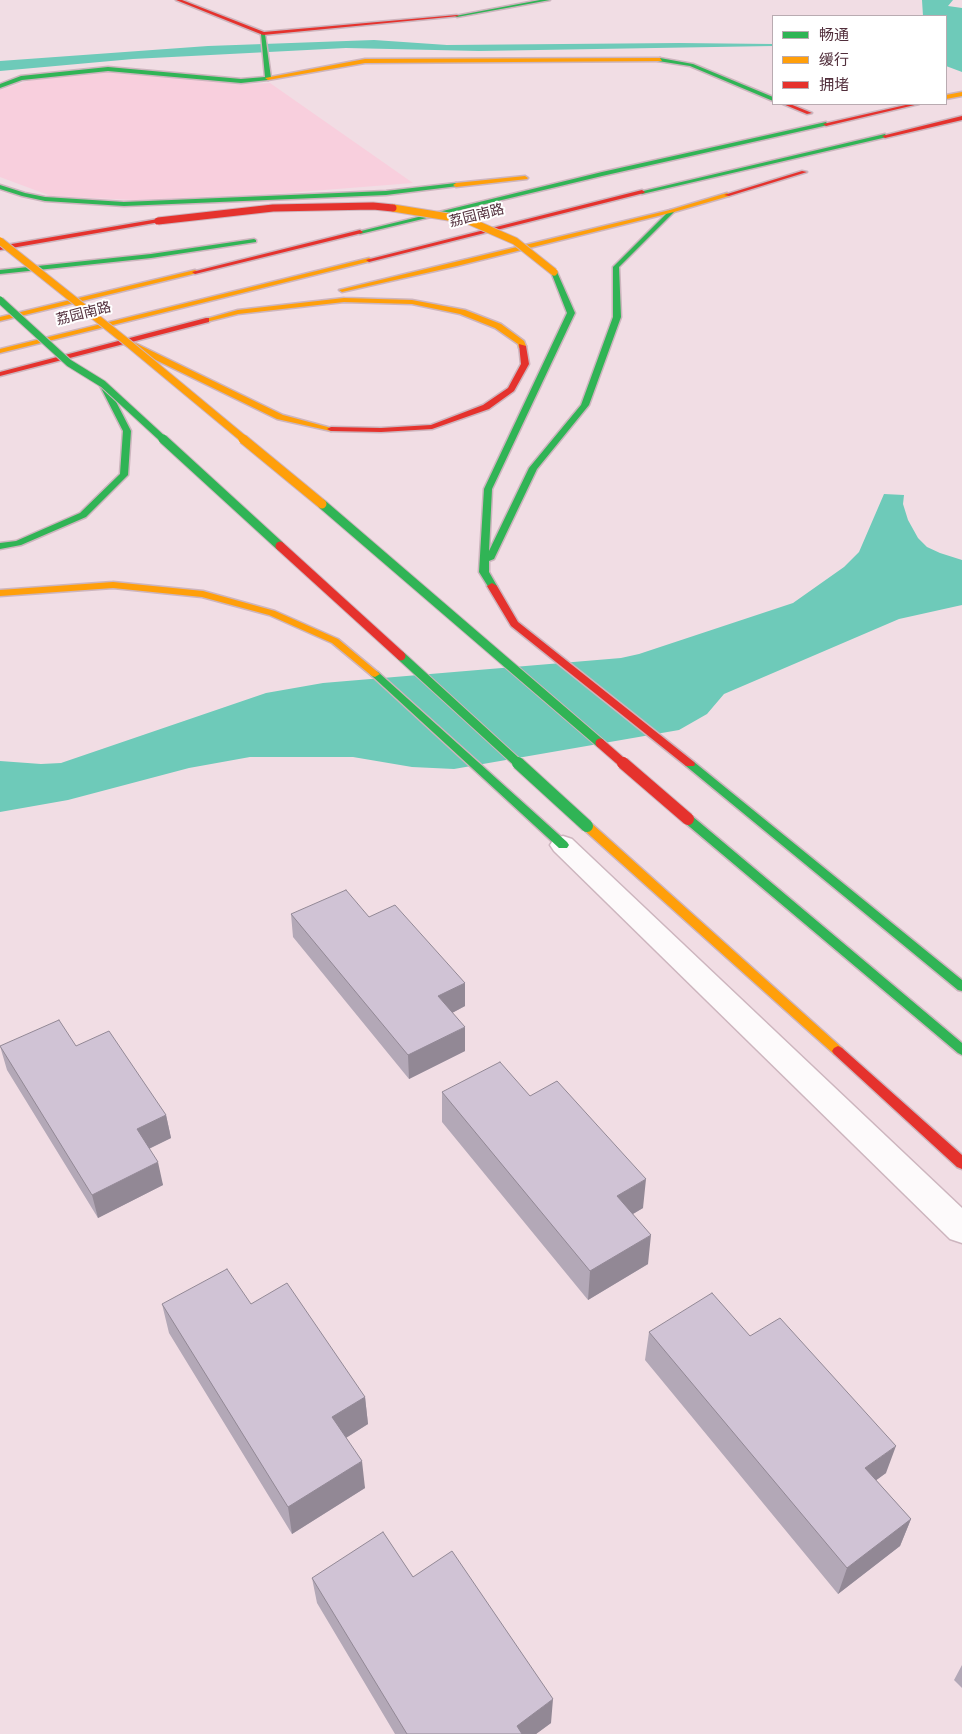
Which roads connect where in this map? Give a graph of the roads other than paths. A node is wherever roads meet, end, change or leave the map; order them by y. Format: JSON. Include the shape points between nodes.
{"nodes":[{"id":1,"x":178,"y":0,"type":"edge"},
{"id":2,"x":548,"y":0,"type":"edge"},
{"id":3,"x":263,"y":34,"type":"junction"},
{"id":4,"x":268,"y":78,"type":"junction"},
{"id":5,"x":0,"y":86,"type":"edge"},
{"id":6,"x":961,"y":94,"type":"edge"},
{"id":7,"x":947,"y":96,"type":"edge"},
{"id":8,"x":772,"y":99,"type":"edge"},
{"id":9,"x":789,"y":105,"type":"edge"},
{"id":10,"x":912,"y":105,"type":"edge"},
{"id":11,"x":790,"y":118,"type":"dead end"},
{"id":12,"x":962,"y":120,"type":"edge"},
{"id":13,"x":874,"y":151,"type":"dead end"},
{"id":14,"x":819,"y":168,"type":"dead end"},
{"id":15,"x":0,"y":187,"type":"edge"},
{"id":16,"x":672,"y":211,"type":"junction"},
{"id":17,"x":353,"y":219,"type":"dead end"},
{"id":18,"x":265,"y":239,"type":"dead end"},
{"id":19,"x":0,"y":241,"type":"edge"},
{"id":20,"x":0,"y":248,"type":"edge"},
{"id":21,"x":0,"y":272,"type":"edge"},
{"id":22,"x":0,"y":300,"type":"edge"},
{"id":23,"x":238,"y":312,"type":"junction"},
{"id":24,"x":0,"y":318,"type":"edge"},
{"id":25,"x":128,"y":343,"type":"junction"},
{"id":26,"x":0,"y":351,"type":"edge"},
{"id":27,"x":0,"y":374,"type":"edge"},
{"id":28,"x":103,"y":384,"type":"junction"},
{"id":29,"x":0,"y":546,"type":"edge"},
{"id":30,"x":484,"y":572,"type":"junction"},
{"id":31,"x":0,"y":587,"type":"edge"},
{"id":32,"x":47,"y":590,"type":"junction"},
{"id":33,"x":0,"y":593,"type":"edge"},
{"id":34,"x":562,"y":845,"type":"joint"},
{"id":35,"x":962,"y":987,"type":"edge"},
{"id":36,"x":962,"y":1050,"type":"edge"},
{"id":37,"x":962,"y":1163,"type":"edge"},
{"id":38,"x":962,"y":1229,"type":"edge"}],
"edges":[{"from":1,"to":3,"type":"main road"},
{"from":2,"to":3,"type":"main road","via":[[457,16]]},
{"from":3,"to":4,"type":"main road"},
{"from":4,"to":5,"type":"main road","via":[[241,81],[108,69],[21,78]]},
{"from":4,"to":8,"type":"main road","via":[[365,61],[657,60],[691,65]]},
{"from":6,"to":7,"type":"main road"},
{"from":9,"to":11,"type":"main road","via":[[813,112]]},
{"from":10,"to":24,"type":"main road","name":"荔园南路","via":[[593,176]]},
{"from":12,"to":13,"type":"main road"},
{"from":12,"to":26,"type":"main road","name":"荔园南路","via":[[637,193]]},
{"from":14,"to":16,"type":"main road"},
{"from":15,"to":17,"type":"main road","via":[[45,198],[124,204],[386,193],[538,176]]},
{"from":16,"to":23,"type":"main road","via":[[455,265]]},
{"from":16,"to":30,"type":"main road","via":[[616,267],[618,317],[585,405],[533,468]]},
{"from":18,"to":21,"type":"main road","via":[[151,256]]},
{"from":19,"to":25,"type":"main road","bridge":true},
{"from":20,"to":30,"type":"main road","bridge":true,"via":[[158,221],[273,208],[373,206],[467,220],[515,241],[554,272],[571,313],[488,489]]},
{"from":22,"to":28,"type":"main road","bridge":true,"via":[[69,362]]},
{"from":23,"to":25,"type":"main road","bridge":true,"via":[[344,300],[412,302],[462,312],[498,326],[521,343],[525,364],[511,389],[486,407],[432,427],[381,430],[324,428],[280,417]]},
{"from":23,"to":27,"type":"main road"},
{"from":25,"to":36,"type":"main road","bridge":true,"via":[[309,493]]},
{"from":28,"to":29,"type":"main road","via":[[127,431],[124,475],[83,514],[18,543]]},
{"from":28,"to":37,"type":"main road","bridge":true},
{"from":30,"to":35,"type":"main road","via":[[514,624]]},
{"from":31,"to":32,"type":"main road"},
{"from":32,"to":33,"type":"main road"},
{"from":32,"to":34,"type":"main road","via":[[113,585],[203,594],[272,613],[335,641]]},
{"from":34,"to":38,"type":"street"}]}
